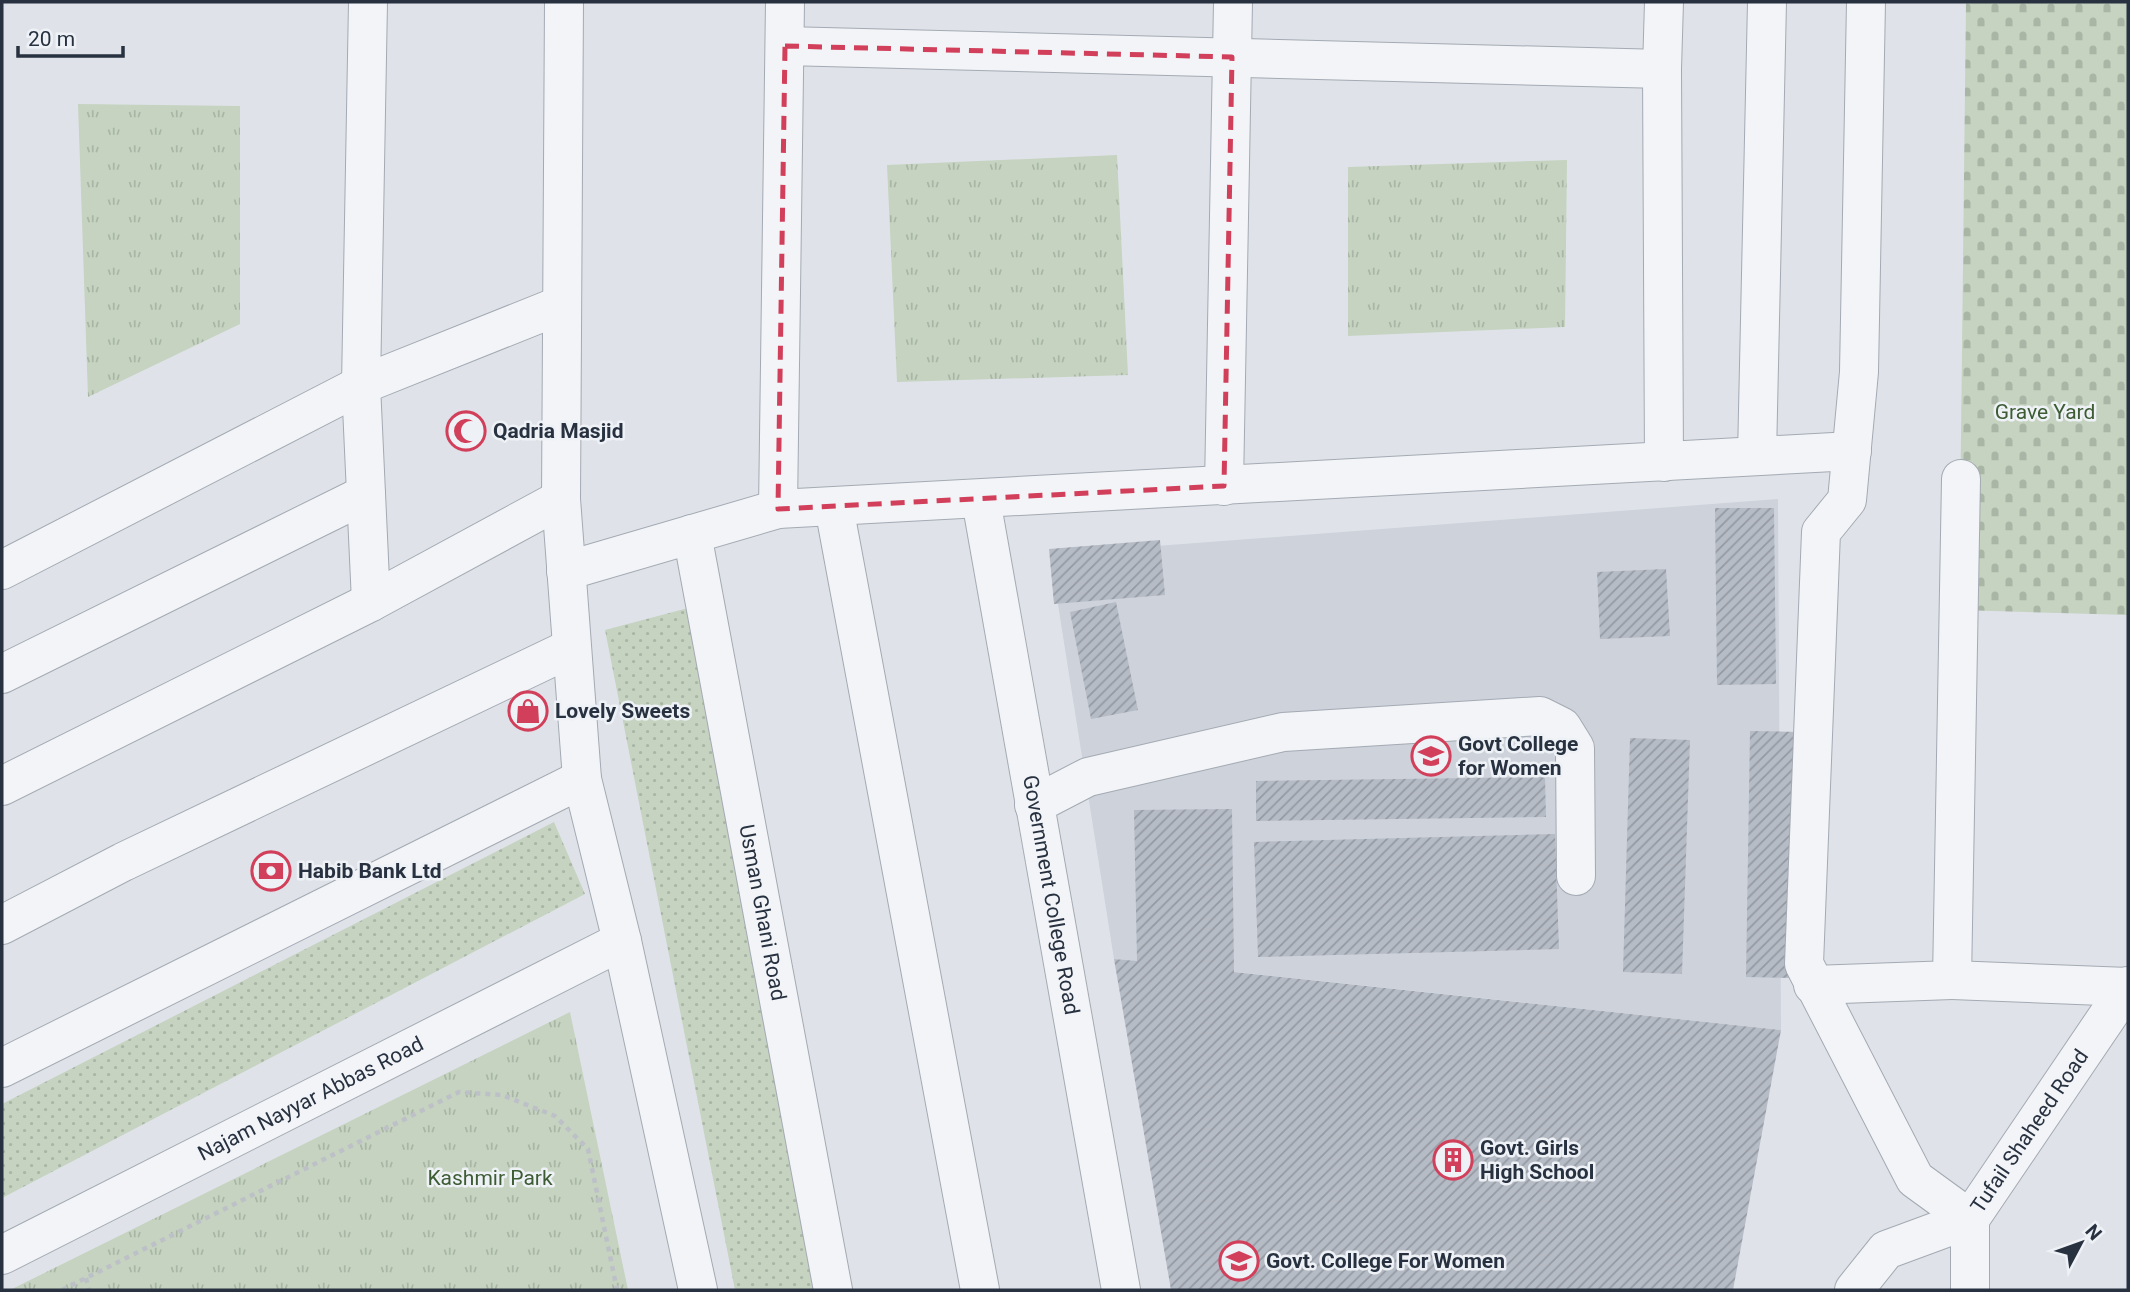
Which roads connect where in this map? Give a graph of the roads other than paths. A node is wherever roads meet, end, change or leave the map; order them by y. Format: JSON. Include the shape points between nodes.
{"nodes":[{"id":1,"x":368,"y":2,"type":"edge"},
{"id":2,"x":564,"y":2,"type":"edge"},
{"id":3,"x":785,"y":2,"type":"edge"},
{"id":4,"x":1233,"y":2,"type":"edge"},
{"id":5,"x":1664,"y":2,"type":"edge"},
{"id":6,"x":1767,"y":2,"type":"edge"},
{"id":7,"x":1866,"y":2,"type":"edge"},
{"id":8,"x":785,"y":46,"type":"junction"},
{"id":9,"x":1232,"y":57,"type":"junction"},
{"id":10,"x":1662,"y":69,"type":"junction"},
{"id":11,"x":561,"y":305,"type":"junction"},
{"id":12,"x":361,"y":385,"type":"junction"},
{"id":13,"x":1852,"y":451,"type":"junction"},
{"id":14,"x":1757,"y":456,"type":"junction"},
{"id":15,"x":1664,"y":462,"type":"junction"},
{"id":16,"x":1961,"y":479,"type":"dead end"},
{"id":17,"x":1224,"y":486,"type":"junction"},
{"id":18,"x":366,"y":494,"type":"junction"},
{"id":19,"x":561,"y":499,"type":"junction"},
{"id":20,"x":981,"y":500,"type":"junction"},
{"id":21,"x":834,"y":508,"type":"junction"},
{"id":22,"x":778,"y":509,"type":"junction"},
{"id":23,"x":692,"y":534,"type":"junction"},
{"id":24,"x":2,"y":570,"type":"edge"},
{"id":25,"x":566,"y":571,"type":"junction"},
{"id":26,"x":371,"y":603,"type":"junction"},
{"id":27,"x":571,"y":648,"type":"junction"},
{"id":28,"x":2,"y":674,"type":"edge"},
{"id":29,"x":582,"y":779,"type":"junction"},
{"id":30,"x":2,"y":786,"type":"edge"},
{"id":31,"x":1034,"y":805,"type":"junction"},
{"id":32,"x":1576,"y":876,"type":"dead end"},
{"id":33,"x":2,"y":925,"type":"edge"},
{"id":34,"x":622,"y":941,"type":"junction"},
{"id":35,"x":1952,"y":980,"type":"junction"},
{"id":36,"x":1813,"y":985,"type":"junction"},
{"id":37,"x":2128,"y":986,"type":"edge"},
{"id":38,"x":2,"y":1069,"type":"edge"},
{"id":39,"x":1970,"y":1219,"type":"junction"},
{"id":40,"x":2,"y":1255,"type":"edge"},
{"id":41,"x":698,"y":1290,"type":"edge"},
{"id":42,"x":833,"y":1290,"type":"edge"},
{"id":43,"x":980,"y":1290,"type":"edge"},
{"id":44,"x":1121,"y":1290,"type":"edge"},
{"id":45,"x":1854,"y":1290,"type":"edge"},
{"id":46,"x":1970,"y":1290,"type":"edge"}],
"edges":[{"from":1,"to":12,"type":"street"},
{"from":2,"to":11,"type":"street"},
{"from":3,"to":8,"type":"street"},
{"from":4,"to":9,"type":"street"},
{"from":5,"to":10,"type":"street"},
{"from":6,"to":14,"type":"street"},
{"from":7,"to":13,"type":"street","via":[[1859,372]]},
{"from":8,"to":9,"type":"street"},
{"from":8,"to":22,"type":"street"},
{"from":9,"to":10,"type":"street"},
{"from":9,"to":17,"type":"street"},
{"from":10,"to":15,"type":"street"},
{"from":11,"to":12,"type":"street"},
{"from":11,"to":19,"type":"street"},
{"from":12,"to":18,"type":"street"},
{"from":12,"to":24,"type":"street"},
{"from":13,"to":14,"type":"street"},
{"from":13,"to":36,"type":"street","via":[[1847,500],[1822,532],[1804,964]]},
{"from":14,"to":15,"type":"street"},
{"from":15,"to":17,"type":"street"},
{"from":16,"to":35,"type":"street"},
{"from":17,"to":20,"type":"street"},
{"from":18,"to":26,"type":"street"},
{"from":18,"to":28,"type":"street"},
{"from":19,"to":25,"type":"street"},
{"from":19,"to":26,"type":"street"},
{"from":20,"to":21,"type":"street"},
{"from":20,"to":31,"type":"street","name":"Government College Road"},
{"from":21,"to":22,"type":"street"},
{"from":21,"to":43,"type":"street"},
{"from":22,"to":23,"type":"street"},
{"from":23,"to":25,"type":"street"},
{"from":23,"to":42,"type":"street","name":"Usman Ghani Road"},
{"from":25,"to":27,"type":"street"},
{"from":26,"to":30,"type":"street"},
{"from":27,"to":29,"type":"street"},
{"from":27,"to":33,"type":"street","via":[[123,862]]},
{"from":29,"to":34,"type":"street"},
{"from":29,"to":38,"type":"street"},
{"from":31,"to":32,"type":"street","via":[[1088,778],[1283,732],[1540,716],[1562,727],[1575,748]]},
{"from":31,"to":44,"type":"street","name":"Government College Road"},
{"from":34,"to":40,"type":"street","name":"Najam Nayyar Abbas Road"},
{"from":34,"to":41,"type":"street"},
{"from":35,"to":36,"type":"street"},
{"from":35,"to":37,"type":"street"},
{"from":36,"to":39,"type":"street","via":[[1915,1179]]},
{"from":37,"to":39,"type":"street","name":"Tufail Shaheed Road"},
{"from":39,"to":45,"type":"street","via":[[1886,1251]]},
{"from":39,"to":46,"type":"street","name":"Tufail Shaheed Road"}]}
